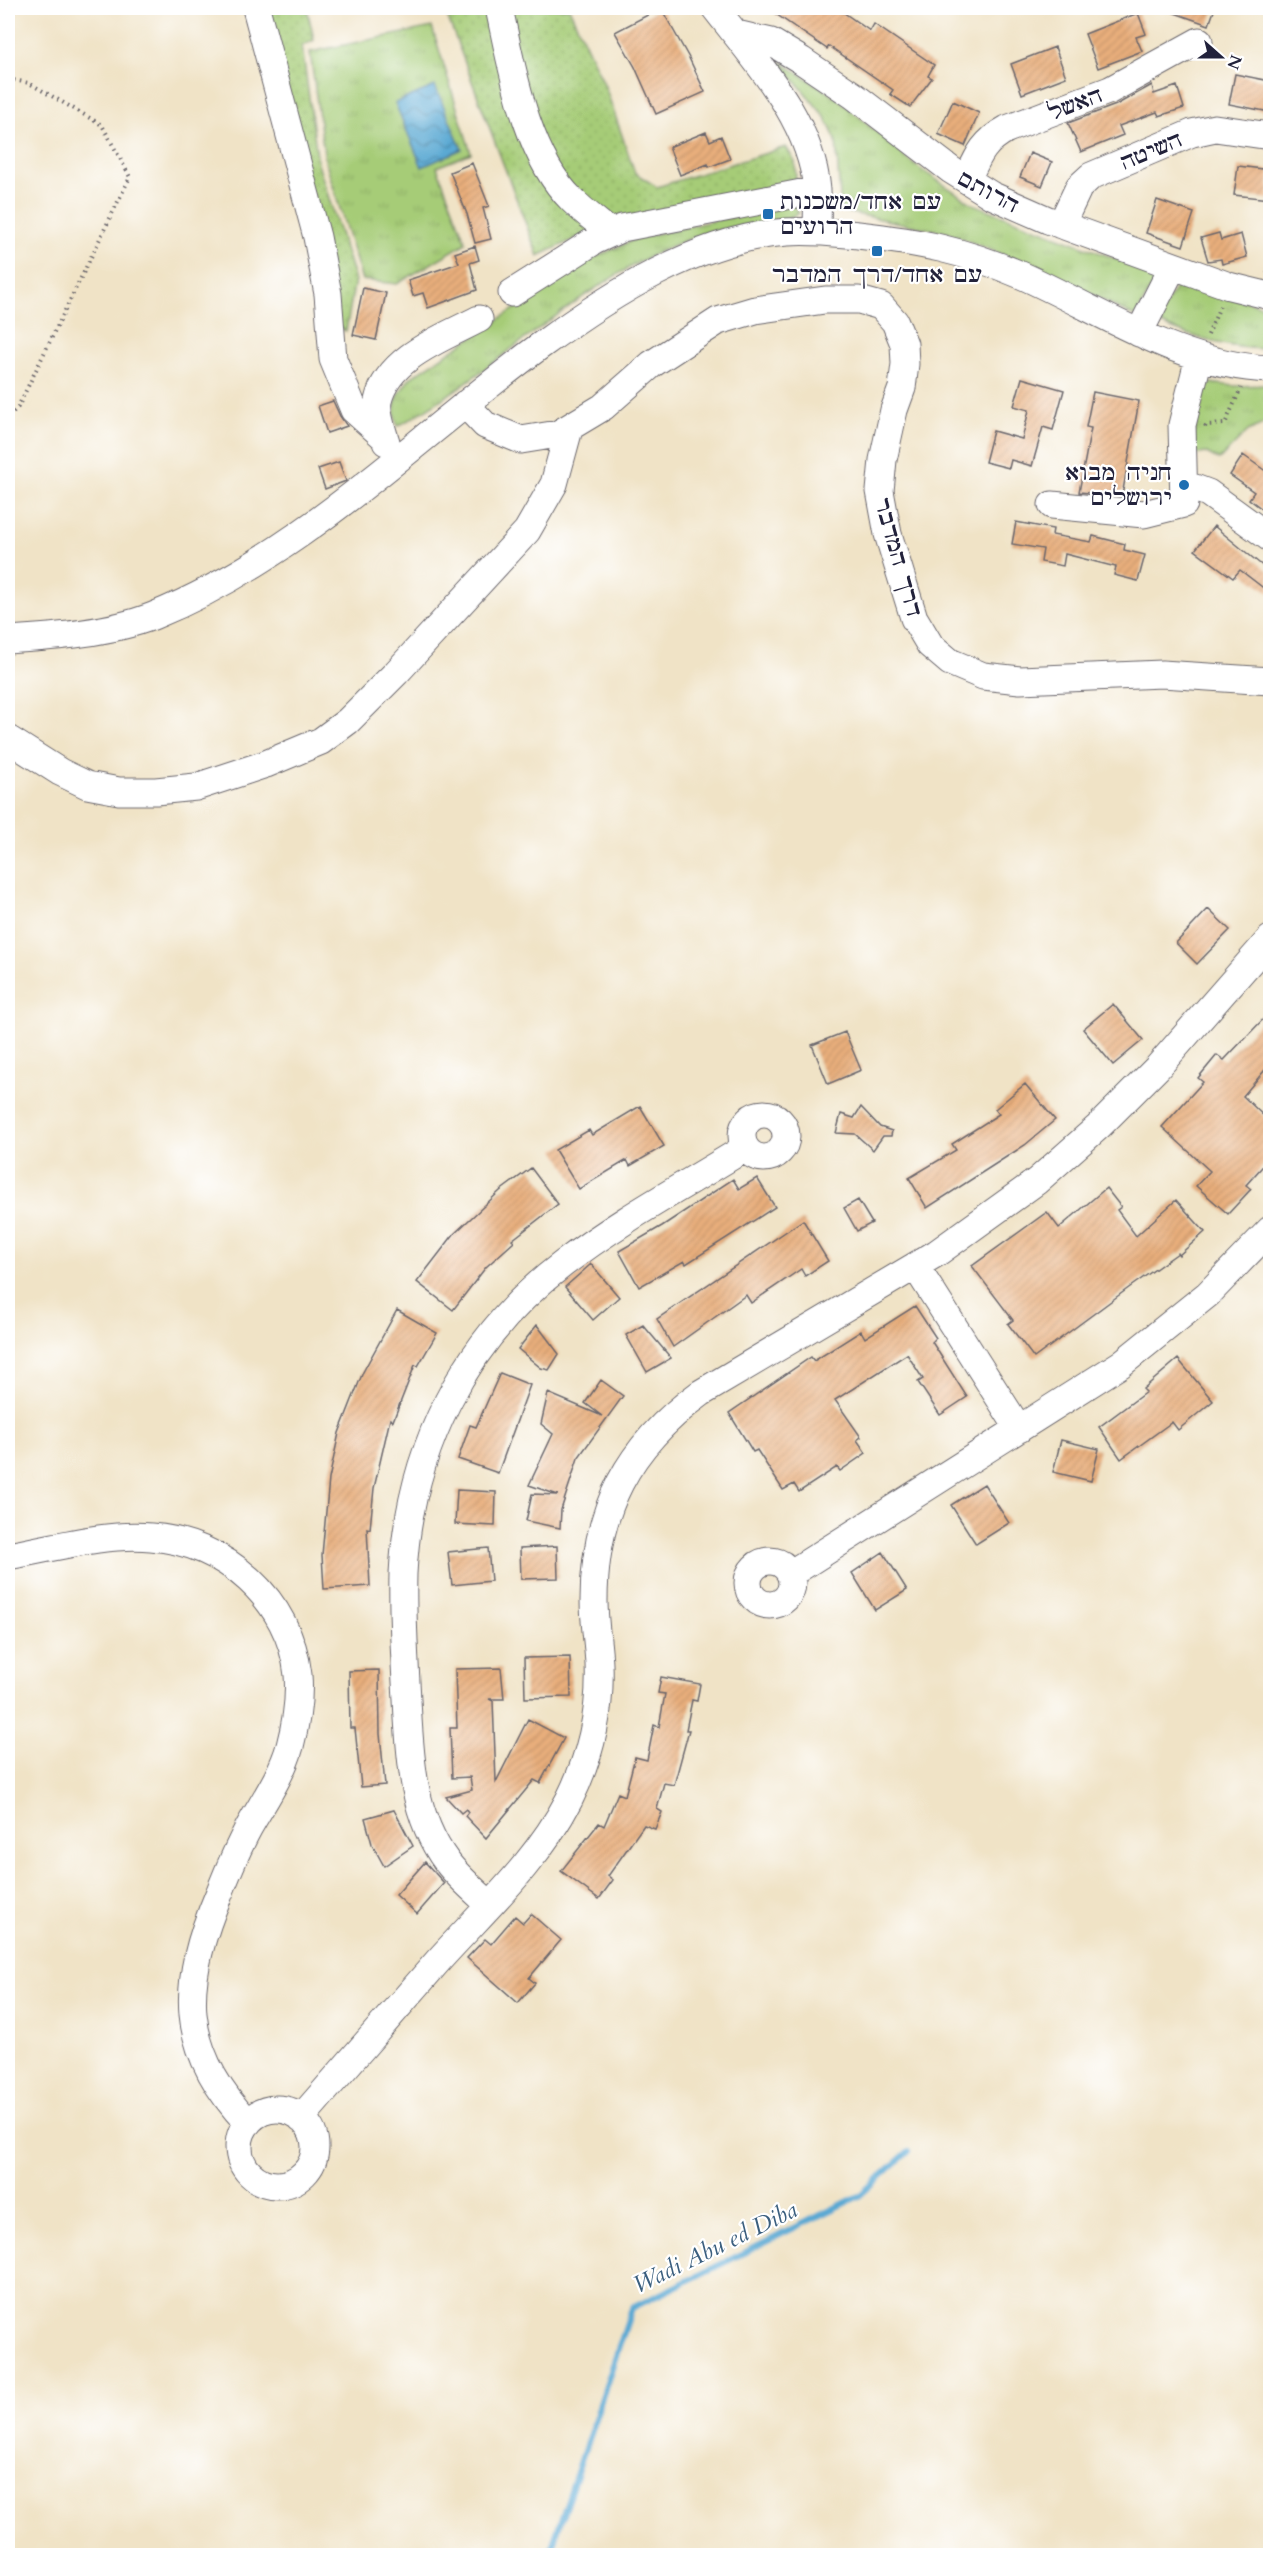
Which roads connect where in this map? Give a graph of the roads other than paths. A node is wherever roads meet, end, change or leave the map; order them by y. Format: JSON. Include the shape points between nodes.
{"nodes":[{"id":1,"x":256,"y":8,"type":"edge"},
{"id":2,"x":498,"y":8,"type":"edge"},
{"id":3,"x":715,"y":8,"type":"edge"},
{"id":4,"x":736,"y":34,"type":"junction"},
{"id":5,"x":1199,"y":41,"type":"dead end"},
{"id":6,"x":1270,"y":136,"type":"edge"},
{"id":7,"x":967,"y":180,"type":"junction"},
{"id":8,"x":817,"y":190,"type":"junction"},
{"id":9,"x":1061,"y":225,"type":"junction"},
{"id":10,"x":817,"y":232,"type":"junction"},
{"id":11,"x":611,"y":233,"type":"junction"},
{"id":12,"x":1173,"y":266,"type":"junction"},
{"id":13,"x":512,"y":293,"type":"dead end"},
{"id":14,"x":1270,"y":296,"type":"edge"},
{"id":15,"x":479,"y":319,"type":"dead end"},
{"id":16,"x":1139,"y":333,"type":"junction"},
{"id":17,"x":1199,"y":357,"type":"junction"},
{"id":18,"x":1260,"y":369,"type":"edge"},
{"id":19,"x":465,"y":404,"type":"junction"},
{"id":20,"x":569,"y":429,"type":"junction"},
{"id":21,"x":388,"y":449,"type":"junction"},
{"id":22,"x":1184,"y":494,"type":"junction"},
{"id":23,"x":1052,"y":505,"type":"dead end"},
{"id":24,"x":1270,"y":538,"type":"edge"},
{"id":25,"x":8,"y":640,"type":"edge"},
{"id":26,"x":1270,"y":681,"type":"edge"},
{"id":27,"x":8,"y":739,"type":"edge"},
{"id":28,"x":1270,"y":939,"type":"edge"},
{"id":29,"x":745,"y":1148,"type":"dead end"},
{"id":30,"x":1270,"y":1230,"type":"edge"},
{"id":31,"x":916,"y":1267,"type":"junction"},
{"id":32,"x":1019,"y":1429,"type":"junction"},
{"id":33,"x":8,"y":1556,"type":"edge"},
{"id":34,"x":790,"y":1574,"type":"dead end"},
{"id":35,"x":490,"y":1905,"type":"junction"},
{"id":36,"x":301,"y":2118,"type":"junction"},
{"id":37,"x":248,"y":2123,"type":"junction"}],
"edges":[{"from":1,"to":21,"type":"street","via":[[317,237],[328,294],[333,359],[354,410]]},
{"from":2,"to":11,"type":"street","via":[[528,126],[549,168],[571,199]]},
{"from":3,"to":4,"type":"street"},
{"from":4,"to":7,"type":"street","name":"הרותם","via":[[771,42],[801,60]]},
{"from":4,"to":8,"type":"street","via":[[789,108],[809,152]]},
{"from":5,"to":7,"type":"street","name":"האשל","via":[[1110,90],[991,137]]},
{"from":6,"to":9,"type":"street","name":"השיטה","via":[[1215,128],[1192,133],[1091,176],[1079,187]]},
{"from":7,"to":9,"type":"street","name":"הרותם","via":[[991,195]]},
{"from":8,"to":10,"type":"street"},
{"from":8,"to":11,"type":"street"},
{"from":9,"to":12,"type":"street","name":"הרותם"},
{"from":10,"to":16,"type":"street","via":[[923,243],[970,254]]},
{"from":10,"to":19,"type":"street","via":[[786,231],[685,258],[584,314]]},
{"from":11,"to":13,"type":"street"},
{"from":12,"to":14,"type":"street","name":"הרותם"},
{"from":12,"to":16,"type":"street"},
{"from":15,"to":21,"type":"street","via":[[412,355],[390,376],[378,402]]},
{"from":16,"to":17,"type":"street"},
{"from":17,"to":18,"type":"street"},
{"from":17,"to":22,"type":"street","via":[[1182,425]]},
{"from":19,"to":20,"type":"street","name":"דרך המדבר","via":[[485,425],[521,441]]},
{"from":19,"to":21,"type":"street"},
{"from":20,"to":26,"type":"street","name":"דרך המדבר","via":[[603,407],[652,364],[718,321],[755,310],[825,300],[859,300],[881,306],[904,344],[905,364],[903,387],[883,460],[880,491],[888,534],[914,618],[930,645],[950,662],[983,676],[1020,680],[1162,674]]},
{"from":20,"to":27,"type":"street","via":[[554,484],[527,531],[396,673],[348,721],[321,741],[196,787],[119,791],[87,785]]},
{"from":21,"to":25,"type":"street","via":[[308,528],[210,591],[150,617],[95,630]]},
{"from":22,"to":23,"type":"street","via":[[1144,514]]},
{"from":22,"to":24,"type":"street","via":[[1208,493]]},
{"from":28,"to":31,"type":"street","via":[[1164,1061],[1098,1127],[1004,1206]]},
{"from":29,"to":35,"type":"street","via":[[600,1238],[527,1294],[470,1360],[430,1437],[412,1503],[403,1574],[411,1762],[423,1817],[437,1846],[455,1872]]},
{"from":30,"to":32,"type":"street","via":[[1183,1317],[1122,1364]]},
{"from":31,"to":32,"type":"street"},
{"from":31,"to":35,"type":"street","via":[[701,1393],[658,1429],[635,1457],[613,1495],[597,1547],[594,1604],[599,1694],[589,1749],[554,1825]]},
{"from":32,"to":34,"type":"street"},
{"from":33,"to":37,"type":"street","via":[[109,1538],[152,1537],[190,1544],[224,1559],[252,1581],[274,1608],[290,1639],[298,1674],[298,1711],[289,1749],[208,1917],[197,1949],[191,1988],[201,2050],[220,2088]]},
{"from":35,"to":36,"type":"street"},
{"from":36,"to":37,"type":"street","via":[[291,2112],[273,2110]]},
{"from":36,"to":37,"type":"street","via":[[314,2137],[312,2161],[302,2176],[281,2185],[263,2183],[245,2168],[239,2146]]}]}
